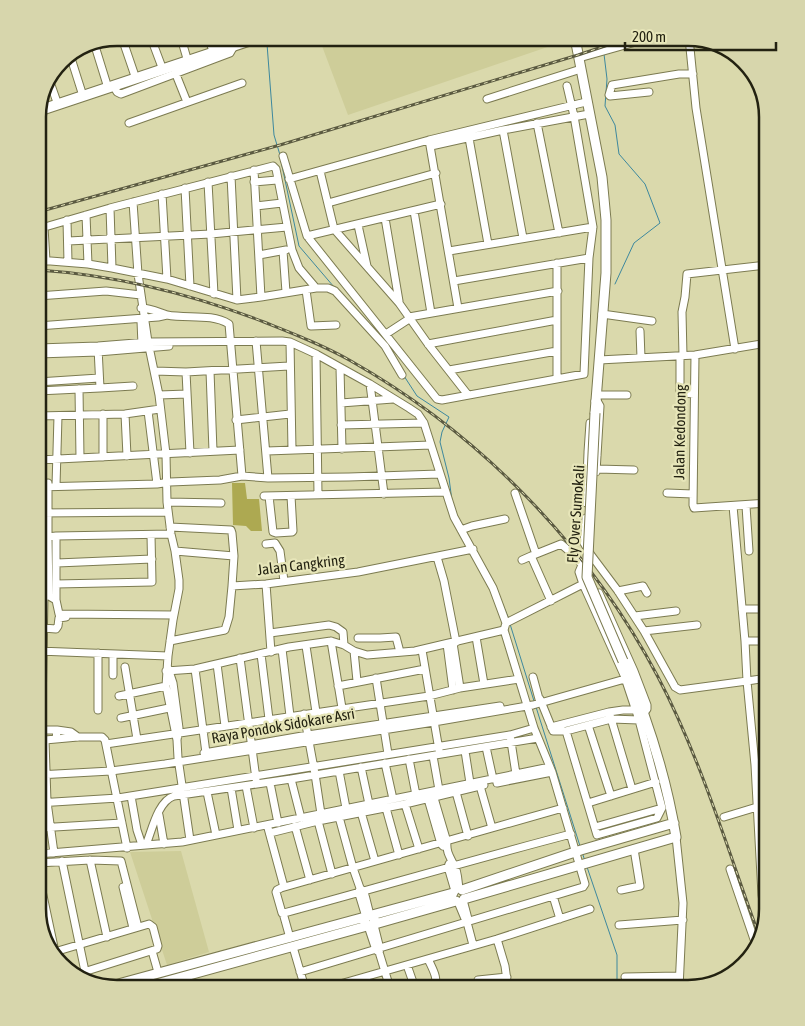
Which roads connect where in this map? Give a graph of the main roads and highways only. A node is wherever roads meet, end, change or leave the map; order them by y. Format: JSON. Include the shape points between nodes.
{"nodes":[{"id":1,"x":229,"y":46,"type":"edge"},
{"id":2,"x":577,"y":46,"type":"edge"},
{"id":3,"x":47,"y":108,"type":"edge"},
{"id":4,"x":674,"y":823,"type":"junction"},
{"id":5,"x":458,"y":896,"type":"junction"},
{"id":6,"x":370,"y":921,"type":"junction"},
{"id":7,"x":213,"y":958,"type":"junction"},
{"id":8,"x":216,"y":968,"type":"junction"},
{"id":9,"x":131,"y":980,"type":"edge"},
{"id":10,"x":182,"y":980,"type":"edge"}],
"edges":[{"from":1,"to":3,"type":"highway","via":[[171,71]]},
{"from":2,"to":4,"type":"main road","name":"Fly Over Sumokali","bridge":true,"via":[[602,177],[606,220],[606,273],[597,372],[587,577],[657,753],[664,803]]},
{"from":4,"to":5,"type":"main road","via":[[581,849]]},
{"from":4,"to":5,"type":"main road","name":"Fly Over Sumokali","via":[[676,837],[586,864]]},
{"from":5,"to":6,"type":"main road"},
{"from":6,"to":7,"type":"main road"},
{"from":6,"to":8,"type":"main road"},
{"from":7,"to":8,"type":"main road"},
{"from":7,"to":9,"type":"main road"},
{"from":8,"to":10,"type":"main road"}]}
